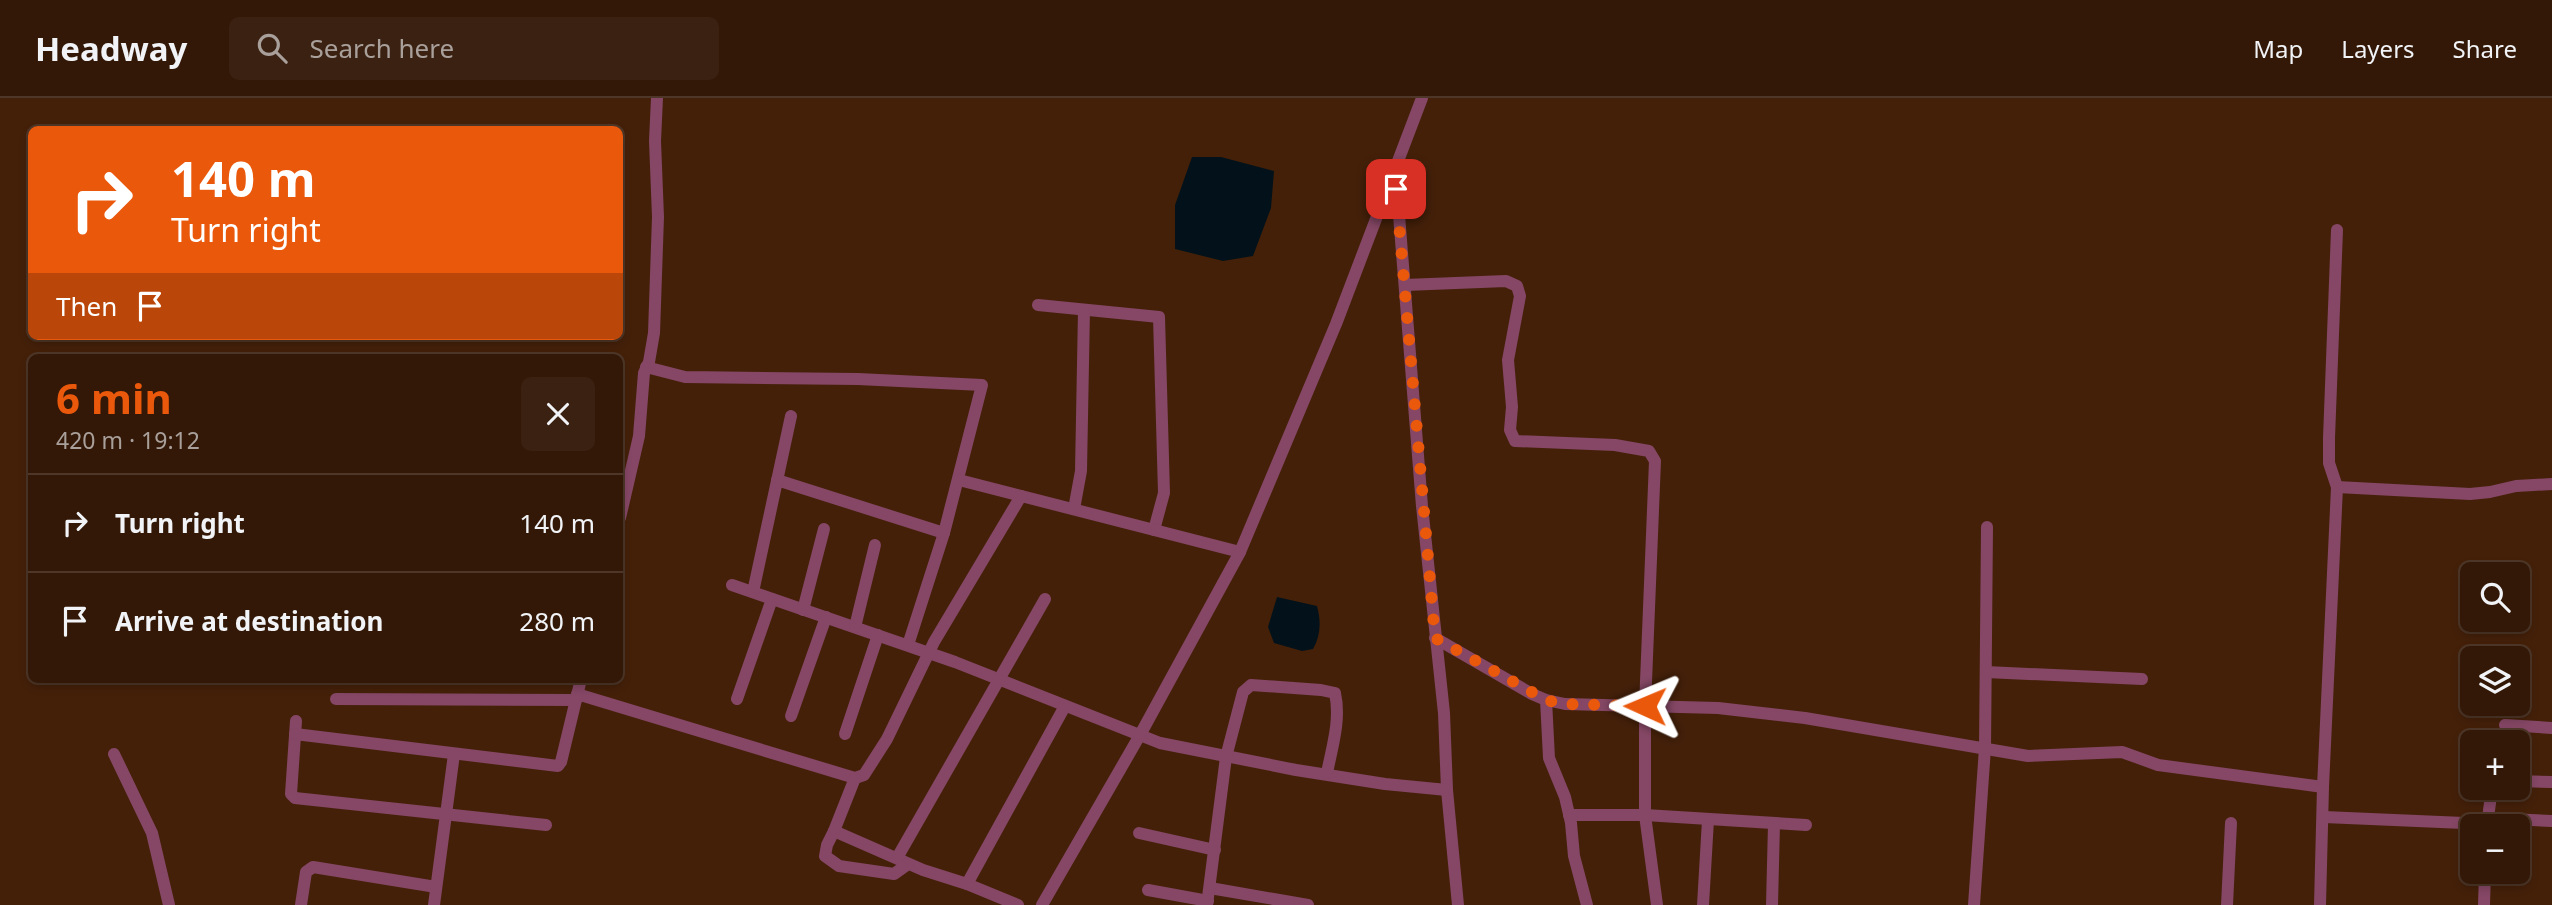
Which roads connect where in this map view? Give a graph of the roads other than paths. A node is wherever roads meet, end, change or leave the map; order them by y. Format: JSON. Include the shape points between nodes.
{"nodes":[{"id":1,"x":657,"y":98,"type":"edge"},
{"id":2,"x":1422,"y":98,"type":"edge"},
{"id":3,"x":1396,"y":170,"type":"junction"},
{"id":4,"x":2337,"y":230,"type":"dead end"},
{"id":5,"x":1405,"y":285,"type":"junction"},
{"id":6,"x":1038,"y":305,"type":"dead end"},
{"id":7,"x":1084,"y":310,"type":"junction"},
{"id":8,"x":646,"y":367,"type":"junction"},
{"id":9,"x":791,"y":416,"type":"dead end"},
{"id":10,"x":777,"y":480,"type":"junction"},
{"id":11,"x":959,"y":480,"type":"junction"},
{"id":12,"x":2552,"y":484,"type":"edge"},
{"id":13,"x":2337,"y":487,"type":"junction"},
{"id":14,"x":1021,"y":496,"type":"junction"},
{"id":15,"x":623,"y":505,"type":"edge"},
{"id":16,"x":1074,"y":509,"type":"junction"},
{"id":17,"x":1987,"y":527,"type":"dead end"},
{"id":18,"x":824,"y":529,"type":"dead end"},
{"id":19,"x":1154,"y":530,"type":"junction"},
{"id":20,"x":944,"y":533,"type":"junction"},
{"id":21,"x":875,"y":545,"type":"dead end"},
{"id":22,"x":1240,"y":552,"type":"junction"},
{"id":23,"x":732,"y":585,"type":"dead end"},
{"id":24,"x":753,"y":592,"type":"junction"},
{"id":25,"x":772,"y":599,"type":"junction"},
{"id":26,"x":1045,"y":599,"type":"dead end"},
{"id":27,"x":803,"y":610,"type":"junction"},
{"id":28,"x":826,"y":617,"type":"junction"},
{"id":29,"x":855,"y":627,"type":"junction"},
{"id":30,"x":877,"y":635,"type":"junction"},
{"id":31,"x":1435,"y":638,"type":"junction"},
{"id":32,"x":908,"y":645,"type":"junction"},
{"id":33,"x":929,"y":653,"type":"junction"},
{"id":34,"x":1986,"y":671,"type":"junction"},
{"id":35,"x":2142,"y":679,"type":"dead end"},
{"id":36,"x":998,"y":680,"type":"junction"},
{"id":37,"x":580,"y":683,"type":"edge"},
{"id":38,"x":577,"y":697,"type":"junction"},
{"id":39,"x":336,"y":699,"type":"dead end"},
{"id":40,"x":737,"y":699,"type":"dead end"},
{"id":41,"x":1546,"y":700,"type":"junction"},
{"id":42,"x":1065,"y":706,"type":"junction"},
{"id":43,"x":1645,"y":706,"type":"junction"},
{"id":44,"x":791,"y":716,"type":"dead end"},
{"id":45,"x":2505,"y":725,"type":"dead end"},
{"id":46,"x":2552,"y":728,"type":"edge"},
{"id":47,"x":845,"y":734,"type":"dead end"},
{"id":48,"x":1140,"y":735,"type":"junction"},
{"id":49,"x":1985,"y":748,"type":"junction"},
{"id":50,"x":114,"y":754,"type":"dead end"},
{"id":51,"x":454,"y":754,"type":"junction"},
{"id":52,"x":1226,"y":757,"type":"junction"},
{"id":53,"x":1327,"y":773,"type":"junction"},
{"id":54,"x":855,"y":778,"type":"junction"},
{"id":55,"x":2530,"y":781,"type":"edge"},
{"id":56,"x":2552,"y":782,"type":"edge"},
{"id":57,"x":2323,"y":787,"type":"junction"},
{"id":58,"x":1447,"y":790,"type":"junction"},
{"id":59,"x":447,"y":814,"type":"junction"},
{"id":60,"x":1569,"y":814,"type":"junction"},
{"id":61,"x":1645,"y":814,"type":"junction"},
{"id":62,"x":2323,"y":817,"type":"junction"},
{"id":63,"x":1708,"y":820,"type":"junction"},
{"id":64,"x":2460,"y":821,"type":"edge"},
{"id":65,"x":2530,"y":821,"type":"edge"},
{"id":66,"x":2552,"y":821,"type":"edge"},
{"id":67,"x":2231,"y":823,"type":"dead end"},
{"id":68,"x":1774,"y":824,"type":"junction"},
{"id":69,"x":546,"y":825,"type":"dead end"},
{"id":70,"x":1806,"y":825,"type":"dead end"},
{"id":71,"x":834,"y":831,"type":"junction"},
{"id":72,"x":1139,"y":833,"type":"dead end"},
{"id":73,"x":1215,"y":849,"type":"junction"},
{"id":74,"x":902,"y":860,"type":"junction"},
{"id":75,"x":967,"y":884,"type":"junction"},
{"id":76,"x":2485,"y":884,"type":"edge"},
{"id":77,"x":436,"y":887,"type":"junction"},
{"id":78,"x":1210,"y":888,"type":"junction"},
{"id":79,"x":1148,"y":890,"type":"dead end"},
{"id":80,"x":1207,"y":903,"type":"edge"},
{"id":81,"x":169,"y":905,"type":"edge"},
{"id":82,"x":301,"y":905,"type":"edge"},
{"id":83,"x":435,"y":905,"type":"edge"},
{"id":84,"x":1018,"y":905,"type":"edge"},
{"id":85,"x":1042,"y":905,"type":"edge"},
{"id":86,"x":1308,"y":905,"type":"edge"},
{"id":87,"x":1458,"y":905,"type":"edge"},
{"id":88,"x":1587,"y":905,"type":"edge"},
{"id":89,"x":1657,"y":905,"type":"edge"},
{"id":90,"x":1703,"y":905,"type":"edge"},
{"id":91,"x":1772,"y":905,"type":"edge"},
{"id":92,"x":1974,"y":905,"type":"edge"},
{"id":93,"x":2227,"y":905,"type":"edge"},
{"id":94,"x":2320,"y":905,"type":"edge"},
{"id":95,"x":2484,"y":905,"type":"edge"}],
"edges":[{"from":1,"to":8,"type":"street","via":[[659,217],[654,333]]},
{"from":2,"to":3,"type":"street"},
{"from":3,"to":5,"type":"street"},
{"from":3,"to":22,"type":"street"},
{"from":4,"to":13,"type":"street","via":[[2329,463]]},
{"from":5,"to":31,"type":"street"},
{"from":5,"to":43,"type":"street","via":[[1506,281],[1517,286],[1520,296],[1508,360],[1510,430],[1515,441],[1615,445],[1649,451],[1656,461]]},
{"from":6,"to":7,"type":"street"},
{"from":7,"to":16,"type":"street","via":[[1081,471]]},
{"from":7,"to":19,"type":"street","via":[[1159,317],[1164,493]]},
{"from":8,"to":11,"type":"street","via":[[685,376],[982,385]]},
{"from":8,"to":15,"type":"street","via":[[639,436]]},
{"from":9,"to":10,"type":"street"},
{"from":10,"to":20,"type":"street"},
{"from":10,"to":24,"type":"street"},
{"from":11,"to":14,"type":"street"},
{"from":11,"to":20,"type":"street"},
{"from":12,"to":13,"type":"street","via":[[2470,494]]},
{"from":13,"to":57,"type":"street"},
{"from":14,"to":16,"type":"street"},
{"from":14,"to":33,"type":"street"},
{"from":16,"to":19,"type":"street"},
{"from":17,"to":34,"type":"street"},
{"from":18,"to":27,"type":"street"},
{"from":19,"to":22,"type":"street"},
{"from":20,"to":32,"type":"street"},
{"from":21,"to":29,"type":"street"},
{"from":22,"to":48,"type":"street"},
{"from":23,"to":24,"type":"street"},
{"from":24,"to":25,"type":"street"},
{"from":25,"to":27,"type":"street"},
{"from":25,"to":40,"type":"street"},
{"from":26,"to":36,"type":"street"},
{"from":27,"to":28,"type":"street"},
{"from":28,"to":29,"type":"street"},
{"from":28,"to":44,"type":"street"},
{"from":29,"to":30,"type":"street"},
{"from":30,"to":32,"type":"street"},
{"from":30,"to":47,"type":"street"},
{"from":31,"to":41,"type":"street"},
{"from":31,"to":58,"type":"street"},
{"from":32,"to":33,"type":"street"},
{"from":33,"to":36,"type":"street"},
{"from":33,"to":54,"type":"street","via":[[887,738],[864,775]]},
{"from":34,"to":35,"type":"street"},
{"from":34,"to":49,"type":"street"},
{"from":36,"to":42,"type":"street"},
{"from":36,"to":74,"type":"street"},
{"from":37,"to":38,"type":"street"},
{"from":38,"to":39,"type":"street"},
{"from":38,"to":51,"type":"street","via":[[560,765]]},
{"from":38,"to":54,"type":"street"},
{"from":41,"to":43,"type":"street"},
{"from":41,"to":60,"type":"street","via":[[1549,758]]},
{"from":42,"to":48,"type":"street"},
{"from":42,"to":75,"type":"street"},
{"from":43,"to":49,"type":"street","via":[[1805,718]]},
{"from":43,"to":61,"type":"street"},
{"from":45,"to":46,"type":"street"},
{"from":48,"to":52,"type":"street"},
{"from":48,"to":85,"type":"street"},
{"from":49,"to":57,"type":"street","via":[[2036,757],[2122,752],[2158,765]]},
{"from":49,"to":92,"type":"street"},
{"from":50,"to":81,"type":"street","via":[[152,834]]},
{"from":51,"to":59,"type":"street"},
{"from":51,"to":59,"type":"street","via":[[295,728],[291,794],[295,798]]},
{"from":52,"to":53,"type":"street"},
{"from":52,"to":53,"type":"street","via":[[1243,692],[1251,685],[1321,690],[1335,693],[1338,705]]},
{"from":52,"to":73,"type":"street"},
{"from":53,"to":58,"type":"street"},
{"from":54,"to":71,"type":"street"},
{"from":55,"to":56,"type":"street"},
{"from":57,"to":62,"type":"street"},
{"from":58,"to":87,"type":"street"},
{"from":59,"to":69,"type":"street"},
{"from":59,"to":77,"type":"street"},
{"from":60,"to":61,"type":"street"},
{"from":60,"to":88,"type":"street"},
{"from":61,"to":63,"type":"street"},
{"from":61,"to":89,"type":"street"},
{"from":62,"to":64,"type":"street"},
{"from":62,"to":94,"type":"street"},
{"from":63,"to":68,"type":"street"},
{"from":63,"to":90,"type":"street"},
{"from":65,"to":66,"type":"street"},
{"from":67,"to":93,"type":"street"},
{"from":68,"to":70,"type":"street"},
{"from":68,"to":91,"type":"street"},
{"from":71,"to":74,"type":"street"},
{"from":71,"to":74,"type":"street","via":[[825,856],[839,866],[894,874],[902,871]]},
{"from":72,"to":73,"type":"street"},
{"from":73,"to":78,"type":"street"},
{"from":74,"to":75,"type":"street"},
{"from":75,"to":84,"type":"street"},
{"from":76,"to":95,"type":"street"},
{"from":77,"to":82,"type":"street","via":[[313,867],[306,872]]},
{"from":77,"to":83,"type":"street"},
{"from":78,"to":80,"type":"street"},
{"from":78,"to":86,"type":"street"},
{"from":79,"to":80,"type":"street"}]}
